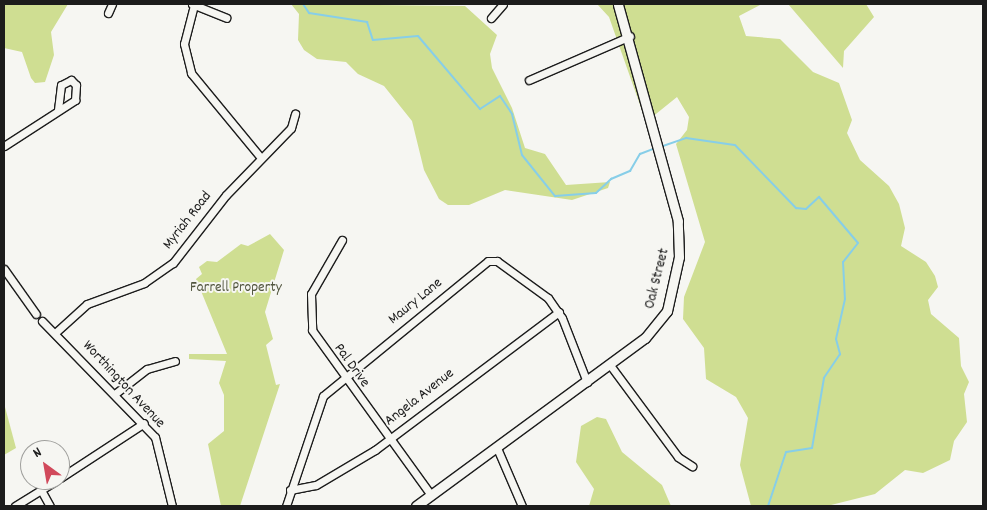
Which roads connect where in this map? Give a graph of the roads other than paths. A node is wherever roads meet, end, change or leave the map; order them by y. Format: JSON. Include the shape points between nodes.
{"nodes":[{"id":1,"x":112,"y":4,"type":"edge"},
{"id":2,"x":193,"y":4,"type":"edge"},
{"id":3,"x":503,"y":4,"type":"edge"},
{"id":4,"x":618,"y":4,"type":"edge"},
{"id":5,"x":108,"y":13,"type":"dead end"},
{"id":6,"x":226,"y":18,"type":"dead end"},
{"id":7,"x":491,"y":18,"type":"dead end"},
{"id":8,"x":630,"y":36,"type":"junction"},
{"id":9,"x":529,"y":80,"type":"dead end"},
{"id":10,"x":58,"y":110,"type":"dead end"},
{"id":11,"x":295,"y":114,"type":"dead end"},
{"id":12,"x":4,"y":146,"type":"edge"},
{"id":13,"x":262,"y":158,"type":"junction"},
{"id":14,"x":342,"y":240,"type":"dead end"},
{"id":15,"x":4,"y":269,"type":"edge"},
{"id":16,"x":559,"y":312,"type":"junction"},
{"id":17,"x":36,"y":314,"type":"dead end"},
{"id":18,"x":42,"y":321,"type":"dead end"},
{"id":19,"x":55,"y":333,"type":"junction"},
{"id":20,"x":175,"y":361,"type":"dead end"},
{"id":21,"x":610,"y":364,"type":"junction"},
{"id":22,"x":344,"y":378,"type":"junction"},
{"id":23,"x":587,"y":382,"type":"junction"},
{"id":24,"x":116,"y":393,"type":"junction"},
{"id":25,"x":144,"y":423,"type":"junction"},
{"id":26,"x":390,"y":440,"type":"junction"},
{"id":27,"x":497,"y":448,"type":"junction"},
{"id":28,"x":692,"y":466,"type":"dead end"},
{"id":29,"x":70,"y":471,"type":"edge"},
{"id":30,"x":41,"y":490,"type":"joint"},
{"id":31,"x":290,"y":490,"type":"junction"},
{"id":32,"x":431,"y":495,"type":"junction"},
{"id":33,"x":15,"y":506,"type":"edge"},
{"id":34,"x":50,"y":506,"type":"edge"},
{"id":35,"x":172,"y":506,"type":"edge"},
{"id":36,"x":286,"y":506,"type":"edge"},
{"id":37,"x":416,"y":506,"type":"edge"},
{"id":38,"x":522,"y":506,"type":"edge"}],
"edges":[{"from":1,"to":5,"type":"street"},
{"from":2,"to":6,"type":"street"},
{"from":2,"to":13,"type":"street","via":[[185,37],[188,66],[198,84]]},
{"from":3,"to":7,"type":"street"},
{"from":4,"to":8,"type":"street","name":"Oak Street"},
{"from":8,"to":9,"type":"street","via":[[587,51]]},
{"from":8,"to":21,"type":"street","name":"Oak Street","via":[[660,147],[680,240],[675,280],[659,324]]},
{"from":10,"to":12,"type":"street"},
{"from":11,"to":13,"type":"street","name":"Myriah Road","via":[[291,128]]},
{"from":13,"to":19,"type":"street","name":"Myriah Road","via":[[226,195],[173,263],[144,283],[91,301]]},
{"from":14,"to":22,"type":"street","name":"Pal Drive","via":[[315,285],[308,309],[315,338]]},
{"from":15,"to":17,"type":"street"},
{"from":16,"to":22,"type":"street","name":"Maury Lane","via":[[543,293],[491,261]]},
{"from":16,"to":23,"type":"street","name":"Maury Lane"},
{"from":16,"to":26,"type":"street","name":"Angela Avenue"},
{"from":18,"to":19,"type":"street","name":"Worthington Avenue"},
{"from":19,"to":24,"type":"street","name":"Worthington Avenue"},
{"from":20,"to":24,"type":"street","via":[[146,369]]},
{"from":21,"to":23,"type":"street","name":"Oak Street"},
{"from":21,"to":28,"type":"street","via":[[678,457]]},
{"from":22,"to":26,"type":"street","name":"Pal Drive"},
{"from":22,"to":31,"type":"street","name":"Maury Lane","via":[[318,403]]},
{"from":23,"to":27,"type":"street","name":"Oak Street"},
{"from":24,"to":25,"type":"street","name":"Worthington Avenue"},
{"from":25,"to":29,"type":"street"},
{"from":25,"to":35,"type":"street","name":"Worthington Avenue","via":[[162,451]]},
{"from":26,"to":31,"type":"street","name":"Angela Avenue","via":[[316,484]]},
{"from":26,"to":32,"type":"street","name":"Pal Drive"},
{"from":27,"to":32,"type":"street","name":"Oak Street"},
{"from":27,"to":38,"type":"street"},
{"from":30,"to":33,"type":"street"},
{"from":30,"to":34,"type":"street"},
{"from":31,"to":36,"type":"street","name":"Maury Lane"},
{"from":32,"to":37,"type":"street","name":"Oak Street"}]}
